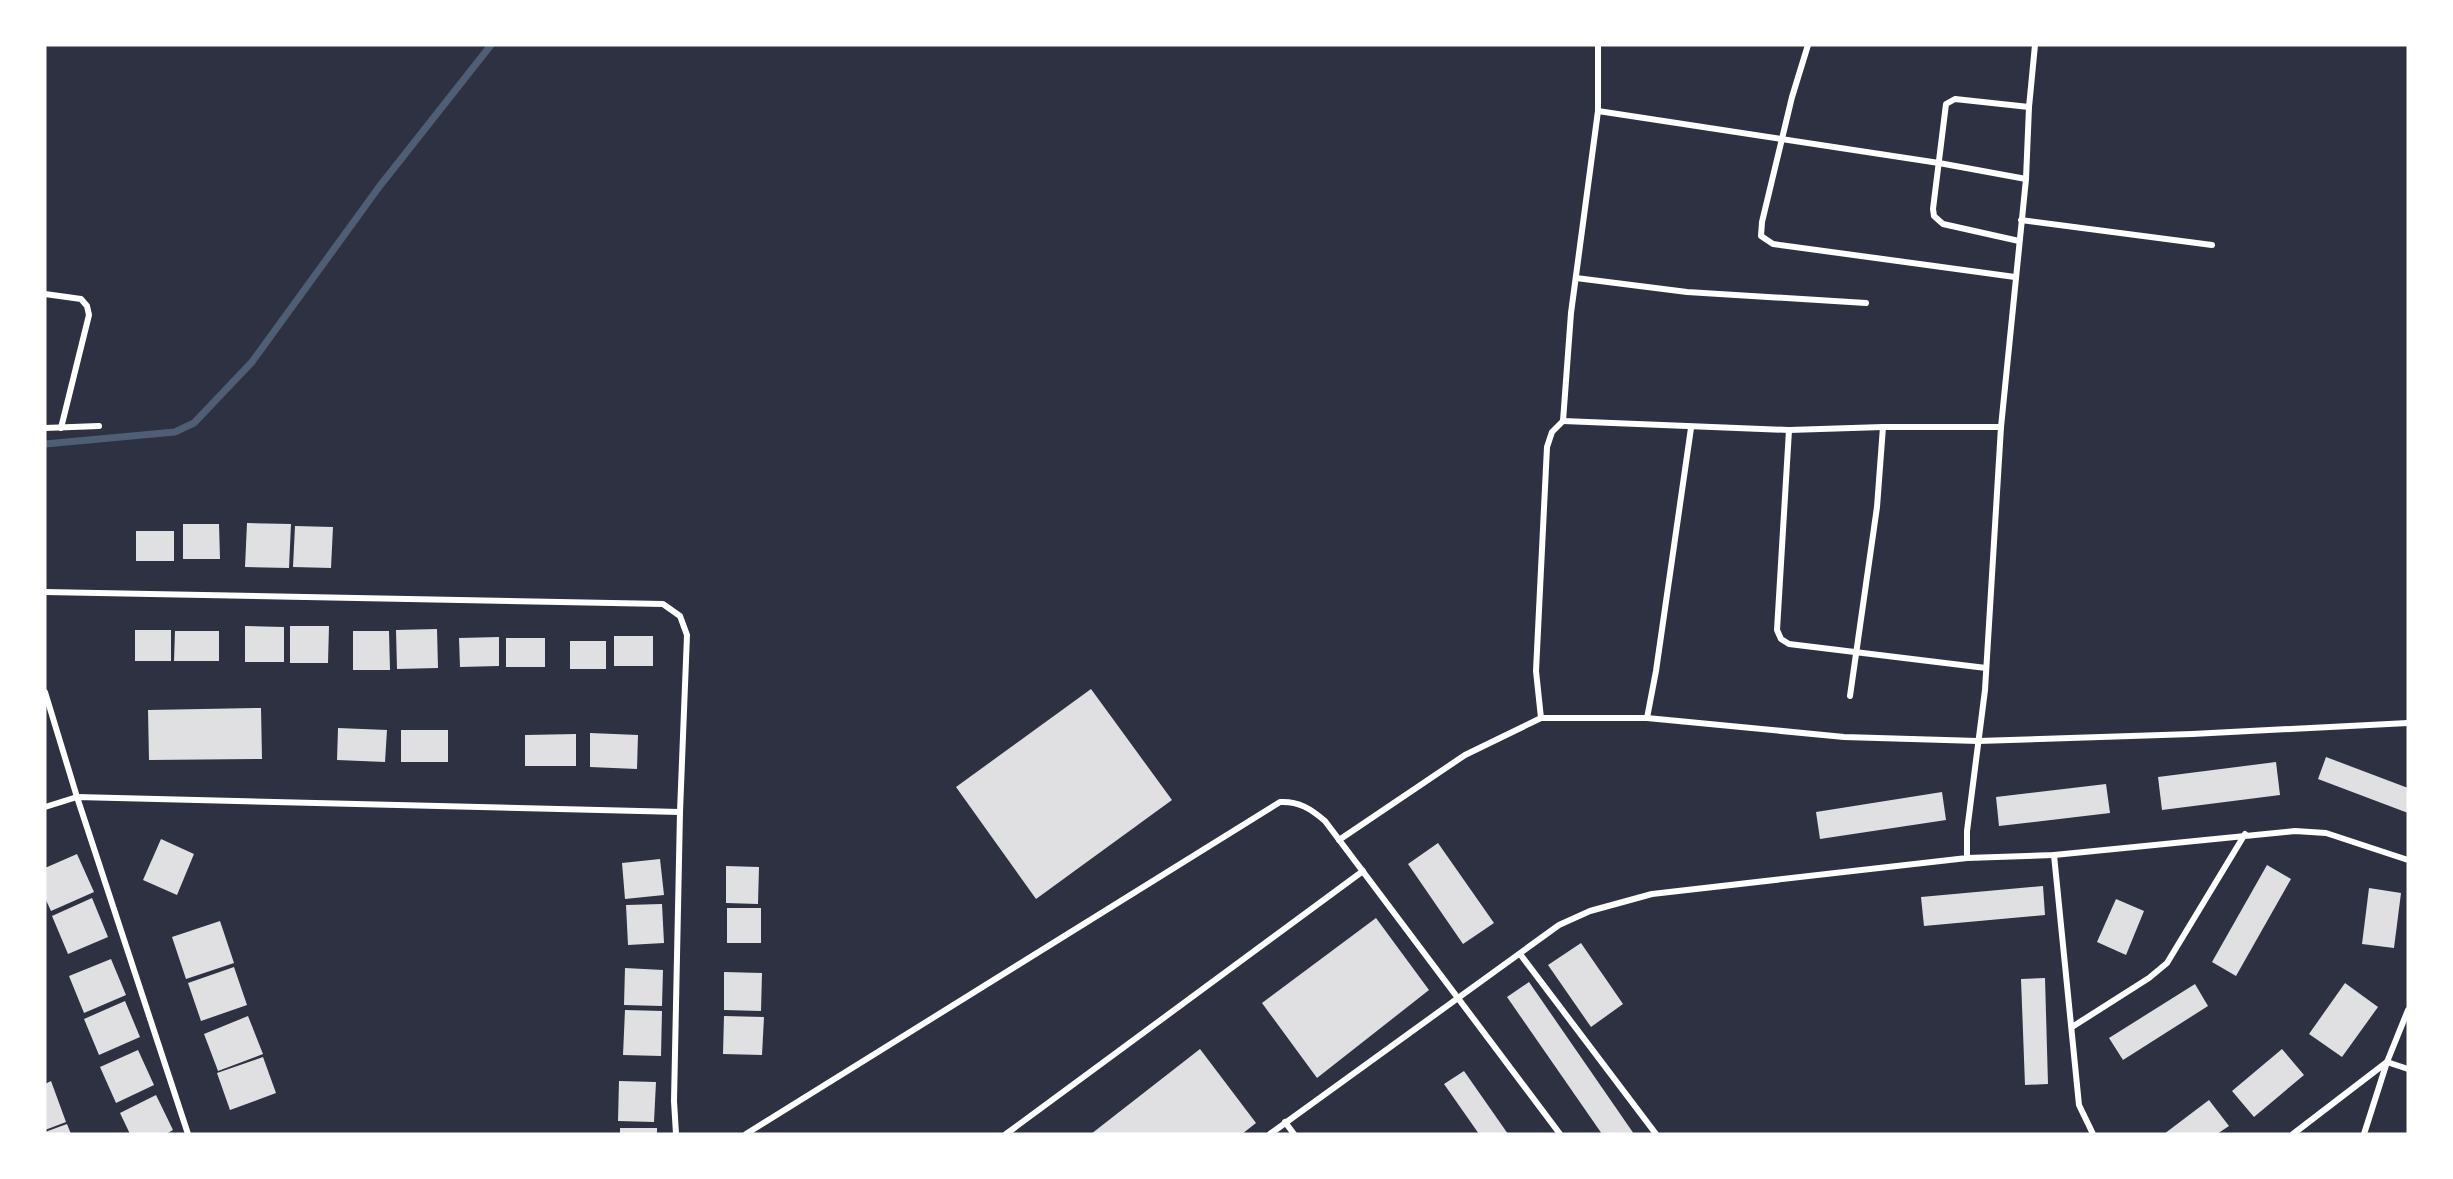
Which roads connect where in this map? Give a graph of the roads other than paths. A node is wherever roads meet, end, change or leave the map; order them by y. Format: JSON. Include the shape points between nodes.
{"nodes":[{"id":1,"x":1598,"y":45,"type":"edge"},
{"id":2,"x":1808,"y":45,"type":"edge"},
{"id":3,"x":2035,"y":45,"type":"edge"},
{"id":4,"x":2029,"y":107,"type":"junction"},
{"id":5,"x":1598,"y":111,"type":"junction"},
{"id":6,"x":1783,"y":138,"type":"junction"},
{"id":7,"x":1939,"y":163,"type":"junction"},
{"id":8,"x":2026,"y":179,"type":"junction"},
{"id":9,"x":2021,"y":220,"type":"junction"},
{"id":10,"x":2019,"y":241,"type":"junction"},
{"id":11,"x":2212,"y":245,"type":"dead end"},
{"id":12,"x":2015,"y":277,"type":"junction"},
{"id":13,"x":1576,"y":278,"type":"junction"},
{"id":14,"x":45,"y":294,"type":"edge"},
{"id":15,"x":1866,"y":303,"type":"dead end"},
{"id":16,"x":1563,"y":421,"type":"junction"},
{"id":17,"x":99,"y":426,"type":"dead end"},
{"id":18,"x":1883,"y":427,"type":"junction"},
{"id":19,"x":2001,"y":427,"type":"junction"},
{"id":20,"x":45,"y":428,"type":"edge"},
{"id":21,"x":61,"y":428,"type":"junction"},
{"id":22,"x":1691,"y":428,"type":"junction"},
{"id":23,"x":1789,"y":430,"type":"junction"},
{"id":24,"x":45,"y":592,"type":"edge"},
{"id":25,"x":1856,"y":652,"type":"junction"},
{"id":26,"x":1986,"y":668,"type":"junction"},
{"id":27,"x":45,"y":692,"type":"edge"},
{"id":28,"x":1850,"y":696,"type":"dead end"},
{"id":29,"x":1541,"y":718,"type":"junction"},
{"id":30,"x":1647,"y":718,"type":"junction"},
{"id":31,"x":2408,"y":723,"type":"edge"},
{"id":32,"x":1978,"y":741,"type":"junction"},
{"id":33,"x":77,"y":797,"type":"junction"},
{"id":34,"x":45,"y":807,"type":"edge"},
{"id":35,"x":680,"y":812,"type":"junction"},
{"id":36,"x":2245,"y":834,"type":"junction"},
{"id":37,"x":1339,"y":840,"type":"junction"},
{"id":38,"x":2054,"y":855,"type":"junction"},
{"id":39,"x":1967,"y":858,"type":"junction"},
{"id":40,"x":2408,"y":860,"type":"edge"},
{"id":41,"x":1363,"y":871,"type":"junction"},
{"id":42,"x":1520,"y":954,"type":"junction"},
{"id":43,"x":1459,"y":999,"type":"junction"},
{"id":44,"x":2408,"y":1010,"type":"edge"},
{"id":45,"x":2072,"y":1027,"type":"junction"},
{"id":46,"x":2387,"y":1062,"type":"junction"},
{"id":47,"x":2408,"y":1069,"type":"edge"},
{"id":48,"x":1285,"y":1122,"type":"junction"},
{"id":49,"x":188,"y":1134,"type":"edge"},
{"id":50,"x":676,"y":1134,"type":"edge"},
{"id":51,"x":746,"y":1134,"type":"edge"},
{"id":52,"x":1006,"y":1134,"type":"edge"},
{"id":53,"x":1270,"y":1134,"type":"edge"},
{"id":54,"x":1294,"y":1134,"type":"edge"},
{"id":55,"x":1560,"y":1134,"type":"edge"},
{"id":56,"x":1656,"y":1134,"type":"edge"},
{"id":57,"x":2093,"y":1134,"type":"edge"},
{"id":58,"x":2293,"y":1134,"type":"edge"},
{"id":59,"x":2364,"y":1134,"type":"edge"}],
"edges":[{"from":1,"to":5,"type":"street"},
{"from":2,"to":6,"type":"street"},
{"from":3,"to":4,"type":"street"},
{"from":4,"to":7,"type":"street","via":[[1950,101],[1946,104]]},
{"from":4,"to":8,"type":"street"},
{"from":5,"to":6,"type":"street"},
{"from":5,"to":13,"type":"street"},
{"from":6,"to":7,"type":"street"},
{"from":6,"to":12,"type":"street","via":[[1762,222],[1761,236],[1773,244]]},
{"from":7,"to":8,"type":"street"},
{"from":7,"to":10,"type":"street","via":[[1933,208],[1938,221]]},
{"from":8,"to":9,"type":"street"},
{"from":9,"to":10,"type":"street"},
{"from":9,"to":11,"type":"street"},
{"from":10,"to":12,"type":"street"},
{"from":12,"to":19,"type":"street"},
{"from":13,"to":15,"type":"street","via":[[1687,292]]},
{"from":13,"to":16,"type":"street"},
{"from":14,"to":21,"type":"street","via":[[81,299],[87,306]]},
{"from":16,"to":22,"type":"street"},
{"from":16,"to":29,"type":"street","via":[[1552,432],[1547,447],[1536,671]]},
{"from":17,"to":21,"type":"street"},
{"from":18,"to":19,"type":"street"},
{"from":18,"to":23,"type":"street"},
{"from":18,"to":25,"type":"street","via":[[1877,507]]},
{"from":19,"to":26,"type":"street"},
{"from":20,"to":21,"type":"street"},
{"from":22,"to":23,"type":"street"},
{"from":22,"to":30,"type":"street"},
{"from":23,"to":25,"type":"street","via":[[1778,635],[1789,644]]},
{"from":24,"to":35,"type":"street","via":[[663,604],[680,616],[687,635]]},
{"from":25,"to":26,"type":"street"},
{"from":25,"to":28,"type":"street"},
{"from":26,"to":32,"type":"street"},
{"from":27,"to":33,"type":"street"},
{"from":29,"to":30,"type":"street"},
{"from":29,"to":37,"type":"street","via":[[1465,755]]},
{"from":30,"to":32,"type":"street","via":[[1844,737]]},
{"from":31,"to":32,"type":"street"},
{"from":32,"to":39,"type":"street"},
{"from":33,"to":34,"type":"street"},
{"from":33,"to":35,"type":"street"},
{"from":33,"to":49,"type":"street"},
{"from":35,"to":50,"type":"street"},
{"from":36,"to":38,"type":"street"},
{"from":36,"to":40,"type":"street","via":[[2326,833]]},
{"from":36,"to":45,"type":"street","via":[[2167,963]]},
{"from":37,"to":41,"type":"street"},
{"from":37,"to":51,"type":"street","via":[[1313,811],[1292,801],[1280,802]]},
{"from":38,"to":39,"type":"street"},
{"from":38,"to":45,"type":"street"},
{"from":39,"to":42,"type":"street","via":[[1652,894],[1590,911],[1559,925]]},
{"from":41,"to":43,"type":"street"},
{"from":41,"to":52,"type":"street"},
{"from":42,"to":43,"type":"street"},
{"from":42,"to":56,"type":"street"},
{"from":43,"to":48,"type":"street"},
{"from":43,"to":55,"type":"street"},
{"from":44,"to":46,"type":"street"},
{"from":45,"to":57,"type":"street","via":[[2079,1105]]},
{"from":46,"to":47,"type":"street"},
{"from":46,"to":58,"type":"street"},
{"from":46,"to":59,"type":"street"},
{"from":48,"to":53,"type":"street"},
{"from":48,"to":54,"type":"street"}]}
